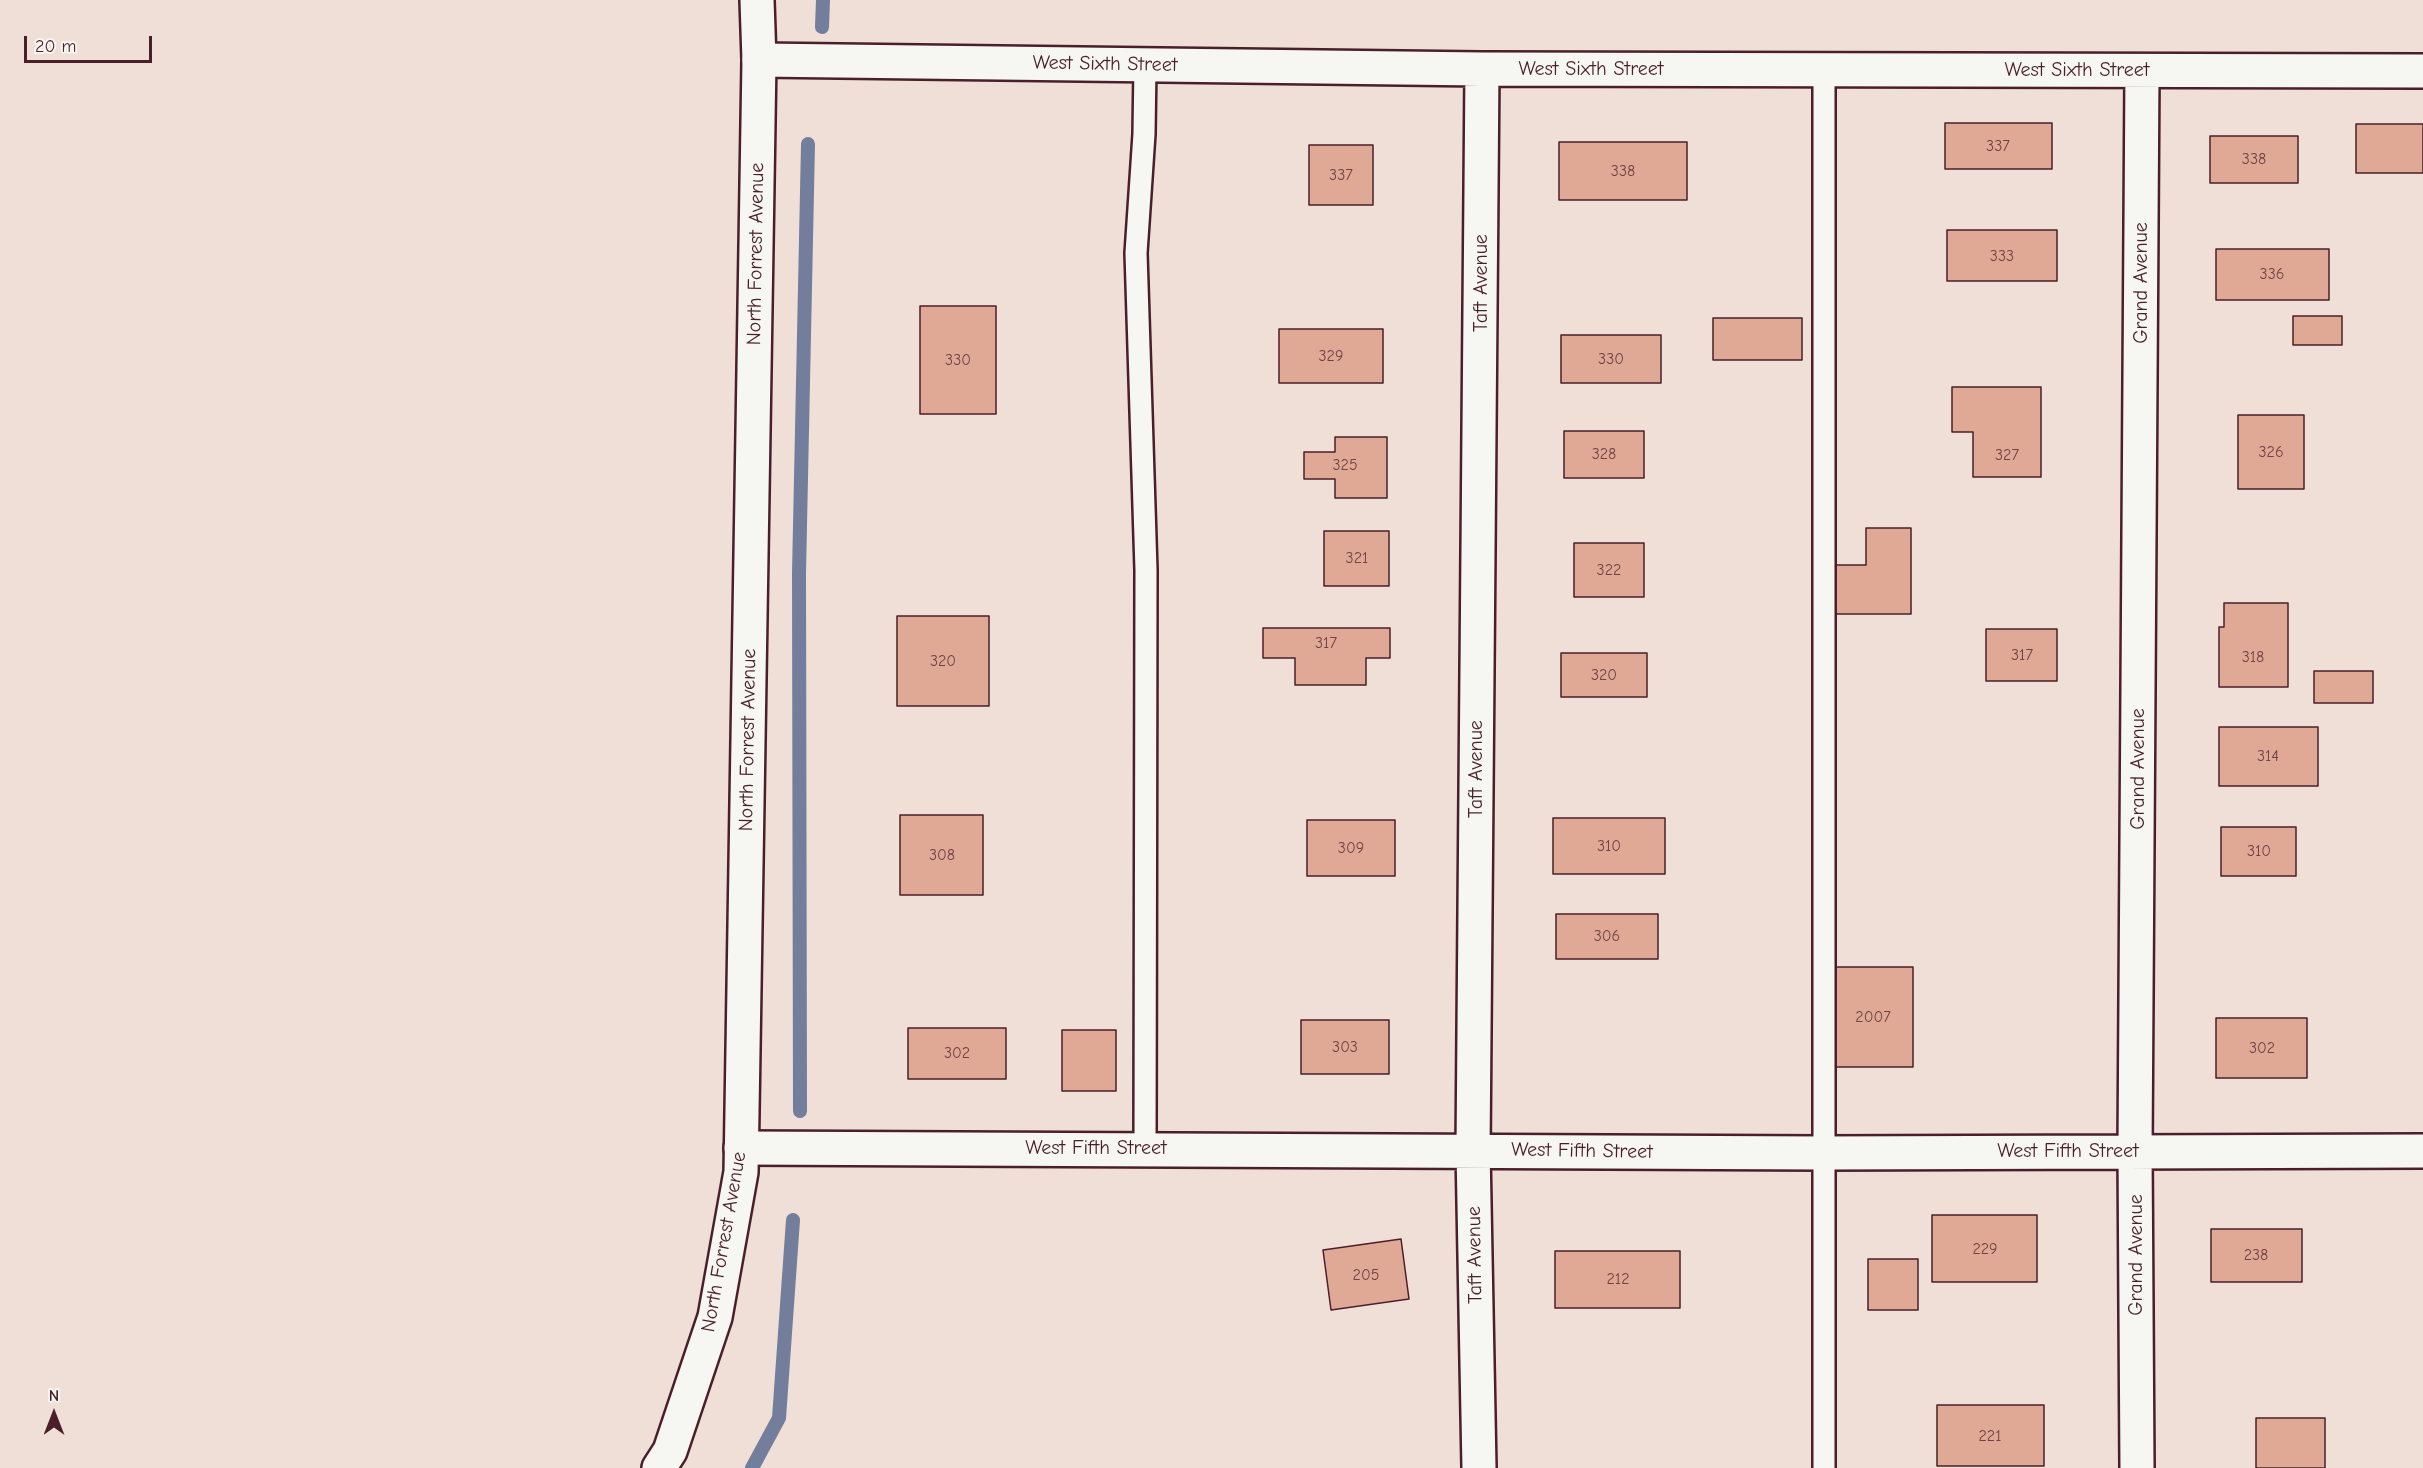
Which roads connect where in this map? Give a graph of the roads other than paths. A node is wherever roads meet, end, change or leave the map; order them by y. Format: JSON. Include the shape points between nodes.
{"nodes":[{"id":1,"x":757,"y":0,"type":"edge"},
{"id":2,"x":759,"y":60,"type":"junction"},
{"id":3,"x":1145,"y":65,"type":"junction"},
{"id":4,"x":1482,"y":69,"type":"junction"},
{"id":5,"x":1824,"y":70,"type":"junction"},
{"id":6,"x":2142,"y":71,"type":"junction"},
{"id":7,"x":2423,"y":71,"type":"edge"},
{"id":8,"x":741,"y":1148,"type":"junction"},
{"id":9,"x":1145,"y":1148,"type":"junction"},
{"id":10,"x":1473,"y":1150,"type":"junction"},
{"id":11,"x":2135,"y":1150,"type":"junction"},
{"id":12,"x":2423,"y":1151,"type":"edge"},
{"id":13,"x":1823,"y":1153,"type":"junction"},
{"id":14,"x":659,"y":1468,"type":"edge"},
{"id":15,"x":1479,"y":1468,"type":"edge"},
{"id":16,"x":1824,"y":1468,"type":"edge"},
{"id":17,"x":2137,"y":1468,"type":"edge"}],
"edges":[{"from":1,"to":2,"type":"street","name":"North Forrest Avenue"},
{"from":2,"to":3,"type":"street","name":"West Sixth Street"},
{"from":2,"to":8,"type":"street","name":"North Forrest Avenue"},
{"from":3,"to":4,"type":"street","name":"West Sixth Street"},
{"from":3,"to":9,"type":"lane","via":[[1136,253],[1146,570]]},
{"from":4,"to":5,"type":"street","name":"West Sixth Street"},
{"from":4,"to":10,"type":"street","name":"Taft Avenue"},
{"from":5,"to":6,"type":"street","name":"West Sixth Street"},
{"from":5,"to":13,"type":"lane"},
{"from":6,"to":7,"type":"street","name":"West Sixth Street"},
{"from":6,"to":11,"type":"street","name":"Grand Avenue"},
{"from":8,"to":9,"type":"street","name":"West Fifth Street"},
{"from":8,"to":14,"type":"street","name":"North Forrest Avenue","via":[[741,1172],[715,1317],[670,1451]]},
{"from":9,"to":10,"type":"street","name":"West Fifth Street"},
{"from":10,"to":13,"type":"street","name":"West Fifth Street"},
{"from":10,"to":15,"type":"street","name":"Taft Avenue"},
{"from":11,"to":12,"type":"street","name":"West Fifth Street"},
{"from":11,"to":13,"type":"street","name":"West Fifth Street"},
{"from":11,"to":17,"type":"street","name":"Grand Avenue"},
{"from":13,"to":16,"type":"lane"}]}
